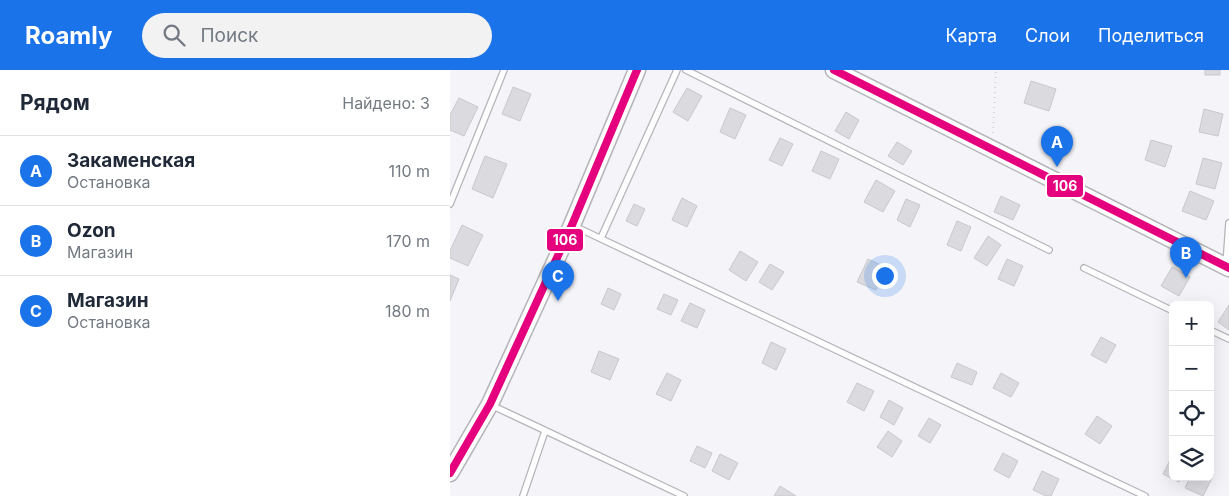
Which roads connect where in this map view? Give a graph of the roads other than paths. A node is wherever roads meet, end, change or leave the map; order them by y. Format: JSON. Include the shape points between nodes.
{"nodes":[{"id":1,"x":504,"y":70,"type":"edge"},
{"id":2,"x":638,"y":70,"type":"edge"},
{"id":3,"x":677,"y":70,"type":"edge"},
{"id":4,"x":686,"y":70,"type":"edge"},
{"id":5,"x":834,"y":70,"type":"edge"},
{"id":6,"x":450,"y":204,"type":"edge"},
{"id":7,"x":1229,"y":223,"type":"edge"},
{"id":8,"x":572,"y":225,"type":"junction"},
{"id":9,"x":601,"y":238,"type":"junction"},
{"id":10,"x":1049,"y":250,"type":"dead end"},
{"id":11,"x":1227,"y":267,"type":"edge"},
{"id":12,"x":1084,"y":268,"type":"dead end"},
{"id":13,"x":1169,"y":310,"type":"edge"},
{"id":14,"x":1214,"y":332,"type":"edge"},
{"id":15,"x":1229,"y":339,"type":"edge"},
{"id":16,"x":490,"y":404,"type":"junction"},
{"id":17,"x":545,"y":431,"type":"junction"},
{"id":18,"x":450,"y":472,"type":"edge"},
{"id":19,"x":523,"y":496,"type":"edge"},
{"id":20,"x":684,"y":496,"type":"edge"},
{"id":21,"x":1145,"y":496,"type":"edge"}],
"edges":[{"from":1,"to":6,"type":"lane"},
{"from":2,"to":8,"type":"main road"},
{"from":3,"to":9,"type":"lane"},
{"from":4,"to":10,"type":"lane"},
{"from":5,"to":11,"type":"main road"},
{"from":7,"to":11,"type":"lane"},
{"from":8,"to":9,"type":"lane"},
{"from":8,"to":16,"type":"main road"},
{"from":9,"to":21,"type":"lane"},
{"from":12,"to":13,"type":"lane"},
{"from":14,"to":15,"type":"lane"},
{"from":16,"to":17,"type":"lane"},
{"from":16,"to":18,"type":"main road"},
{"from":17,"to":19,"type":"lane"},
{"from":17,"to":20,"type":"lane"}]}
